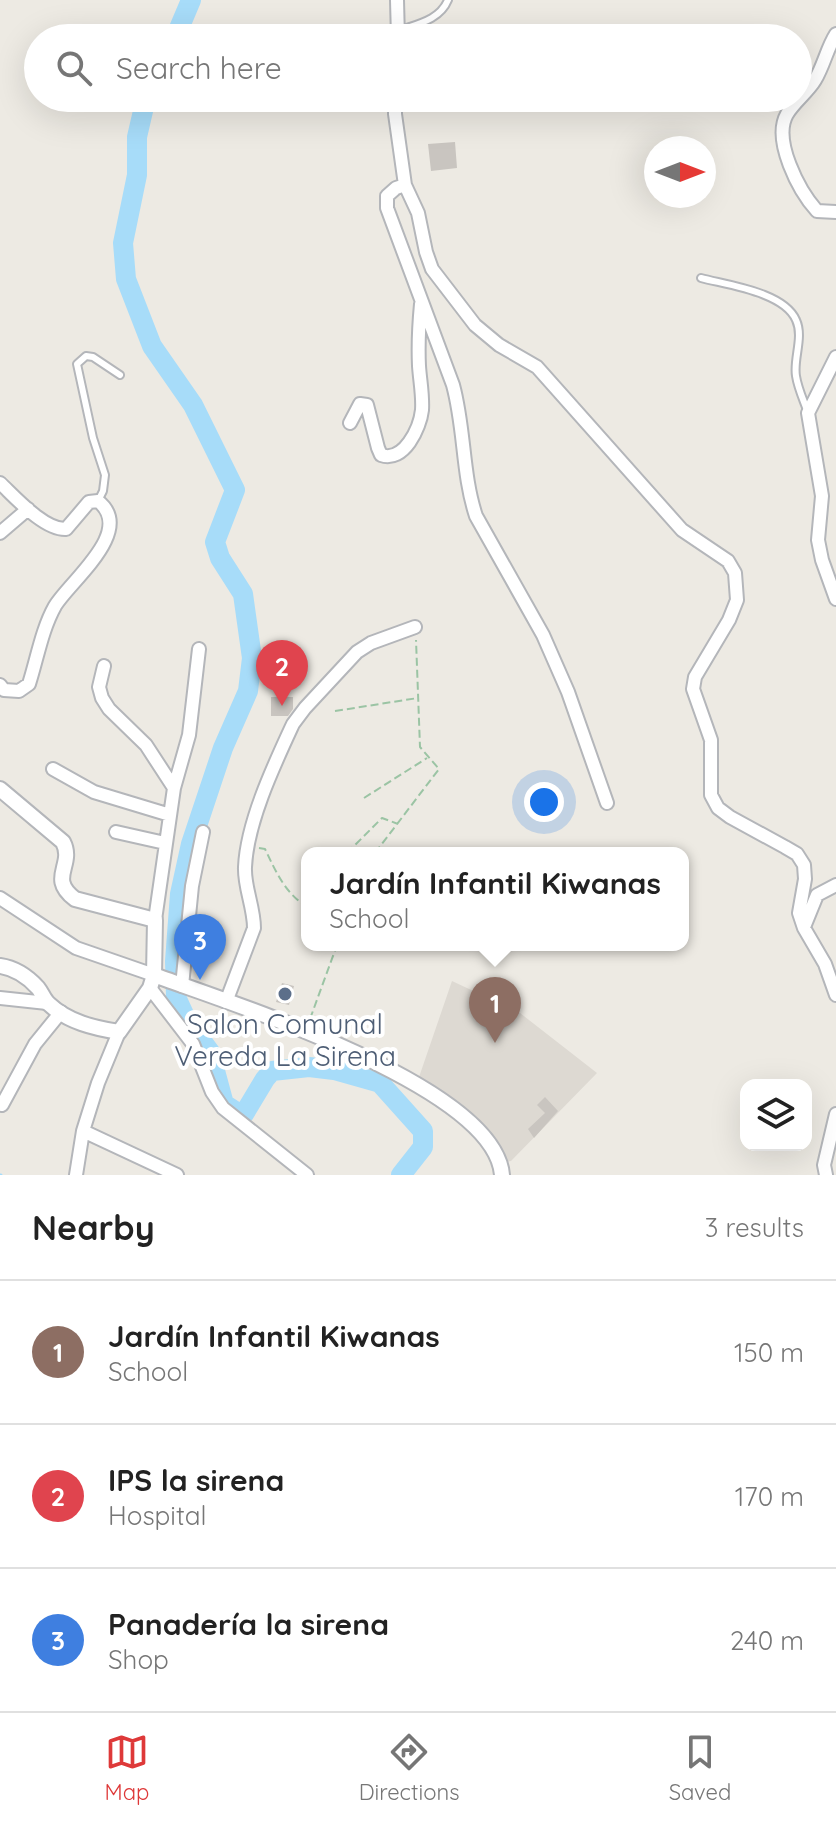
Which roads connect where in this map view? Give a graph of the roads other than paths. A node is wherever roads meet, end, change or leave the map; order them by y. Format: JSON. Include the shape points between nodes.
{"nodes":[{"id":1,"x":397,"y":0,"type":"edge"},
{"id":2,"x":448,"y":0,"type":"edge"},
{"id":3,"x":398,"y":24,"type":"edge"},
{"id":4,"x":420,"y":24,"type":"edge"},
{"id":5,"x":836,"y":34,"type":"edge"},
{"id":6,"x":812,"y":84,"type":"edge"},
{"id":7,"x":395,"y":112,"type":"edge"},
{"id":8,"x":789,"y":112,"type":"edge"},
{"id":9,"x":405,"y":185,"type":"junction"},
{"id":10,"x":836,"y":212,"type":"edge"},
{"id":11,"x":701,"y":278,"type":"dead end"},
{"id":12,"x":421,"y":301,"type":"junction"},
{"id":13,"x":836,"y":357,"type":"edge"},
{"id":14,"x":120,"y":375,"type":"dead end"},
{"id":15,"x":808,"y":413,"type":"junction"},
{"id":16,"x":350,"y":423,"type":"dead end"},
{"id":17,"x":0,"y":483,"type":"edge"},
{"id":18,"x":98,"y":501,"type":"junction"},
{"id":19,"x":28,"y":509,"type":"junction"},
{"id":20,"x":0,"y":533,"type":"edge"},
{"id":21,"x":836,"y":599,"type":"edge"},
{"id":22,"x":415,"y":627,"type":"road end"},
{"id":23,"x":199,"y":649,"type":"dead end"},
{"id":24,"x":104,"y":666,"type":"dead end"},
{"id":25,"x":0,"y":685,"type":"edge"},
{"id":26,"x":53,"y":769,"type":"dead end"},
{"id":27,"x":174,"y":788,"type":"junction"},
{"id":28,"x":0,"y":789,"type":"edge"},
{"id":29,"x":607,"y":803,"type":"dead end"},
{"id":30,"x":170,"y":815,"type":"junction"},
{"id":31,"x":116,"y":832,"type":"dead end"},
{"id":32,"x":203,"y":832,"type":"dead end"},
{"id":33,"x":165,"y":843,"type":"junction"},
{"id":34,"x":836,"y":885,"type":"edge"},
{"id":35,"x":0,"y":898,"type":"edge"},
{"id":36,"x":155,"y":920,"type":"junction"},
{"id":37,"x":804,"y":928,"type":"junction"},
{"id":38,"x":0,"y":966,"type":"edge"},
{"id":39,"x":156,"y":981,"type":"junction"},
{"id":40,"x":185,"y":987,"type":"junction"},
{"id":41,"x":836,"y":995,"type":"edge"},
{"id":42,"x":0,"y":998,"type":"edge"},
{"id":43,"x":226,"y":1002,"type":"junction"},
{"id":44,"x":47,"y":1003,"type":"junction"},
{"id":45,"x":61,"y":1012,"type":"junction"},
{"id":46,"x":119,"y":1032,"type":"junction"},
{"id":47,"x":2,"y":1105,"type":"dead end"},
{"id":48,"x":836,"y":1114,"type":"edge"},
{"id":49,"x":83,"y":1131,"type":"junction"},
{"id":50,"x":502,"y":1169,"type":"edge"},
{"id":51,"x":76,"y":1175,"type":"edge"},
{"id":52,"x":177,"y":1175,"type":"edge"},
{"id":53,"x":307,"y":1175,"type":"edge"},
{"id":54,"x":826,"y":1175,"type":"edge"}],
"edges":[{"from":1,"to":3,"type":"street"},
{"from":2,"to":4,"type":"lane","via":[[445,9]]},
{"from":5,"to":6,"type":"street"},
{"from":7,"to":9,"type":"street"},
{"from":8,"to":10,"type":"street","via":[[781,130],[805,199],[817,211]]},
{"from":9,"to":12,"type":"street","via":[[387,196],[387,208]]},
{"from":9,"to":37,"type":"street","via":[[432,269],[475,325],[546,375],[682,530],[728,561],[735,573],[737,600],[693,689],[711,740],[711,795],[730,817],[797,854],[804,865],[799,913]]},
{"from":11,"to":15,"type":"lane","via":[[764,294],[796,319],[796,376]]},
{"from":12,"to":16,"type":"street","via":[[422,413],[411,439],[387,457],[378,448],[367,405],[360,404]]},
{"from":12,"to":29,"type":"street","via":[[460,409],[476,516],[543,635]]},
{"from":13,"to":15,"type":"street"},
{"from":14,"to":18,"type":"lane","via":[[93,357],[77,364],[105,475]]},
{"from":15,"to":21,"type":"street","via":[[822,496],[818,540]]},
{"from":17,"to":19,"type":"street"},
{"from":18,"to":19,"type":"street","via":[[89,502],[66,529],[56,530]]},
{"from":18,"to":25,"type":"street","via":[[109,515],[100,554],[54,608],[29,684],[19,691]]},
{"from":19,"to":20,"type":"street"},
{"from":22,"to":43,"type":"street","via":[[357,652],[293,724],[247,846],[244,870],[254,928]]},
{"from":23,"to":27,"type":"street","via":[[189,735]]},
{"from":24,"to":27,"type":"street","via":[[102,698],[146,745]]},
{"from":26,"to":30,"type":"street","via":[[94,792]]},
{"from":27,"to":30,"type":"street"},
{"from":28,"to":36,"type":"street","via":[[63,842],[64,891],[75,899]]},
{"from":30,"to":33,"type":"street"},
{"from":31,"to":33,"type":"street"},
{"from":32,"to":40,"type":"street","via":[[192,886]]},
{"from":33,"to":36,"type":"street"},
{"from":34,"to":37,"type":"street","via":[[817,895]]},
{"from":35,"to":39,"type":"street","via":[[76,948]]},
{"from":36,"to":39,"type":"street"},
{"from":37,"to":41,"type":"street"},
{"from":38,"to":44,"type":"street","via":[[22,974]]},
{"from":39,"to":40,"type":"street"},
{"from":39,"to":46,"type":"street"},
{"from":39,"to":53,"type":"street","via":[[223,1108]]},
{"from":40,"to":43,"type":"street"},
{"from":42,"to":44,"type":"street"},
{"from":43,"to":50,"type":"street","via":[[306,1032],[425,1088],[479,1129]]},
{"from":44,"to":45,"type":"street"},
{"from":45,"to":46,"type":"street","via":[[88,1026]]},
{"from":45,"to":47,"type":"street","via":[[35,1044]]},
{"from":46,"to":49,"type":"street"},
{"from":48,"to":54,"type":"street"},
{"from":49,"to":51,"type":"street"},
{"from":49,"to":52,"type":"street"}]}
